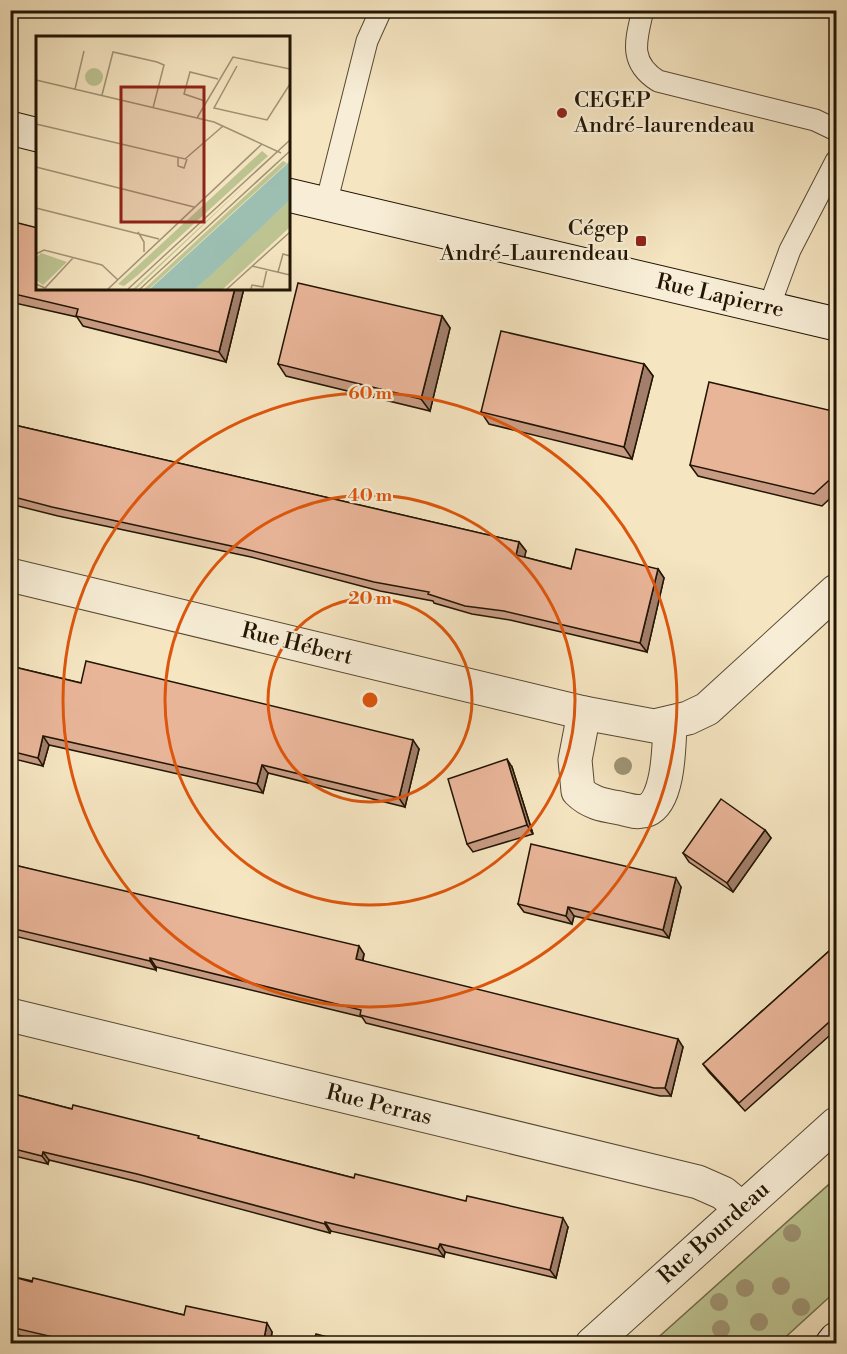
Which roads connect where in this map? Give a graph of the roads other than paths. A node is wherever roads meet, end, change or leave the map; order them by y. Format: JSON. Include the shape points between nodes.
{"nodes":[{"id":1,"x":381,"y":10,"type":"edge"},
{"id":2,"x":643,"y":10,"type":"edge"},
{"id":3,"x":10,"y":128,"type":"edge"},
{"id":4,"x":837,"y":129,"type":"edge"},
{"id":5,"x":36,"y":134,"type":"edge"},
{"id":6,"x":837,"y":161,"type":"edge"},
{"id":7,"x":290,"y":195,"type":"edge"},
{"id":8,"x":326,"y":204,"type":"junction"},
{"id":9,"x":769,"y":308,"type":"junction"},
{"id":10,"x":837,"y":324,"type":"edge"},
{"id":11,"x":10,"y":575,"type":"edge"},
{"id":12,"x":837,"y":591,"type":"edge"},
{"id":13,"x":584,"y":713,"type":"junction"},
{"id":14,"x":670,"y":724,"type":"junction"},
{"id":15,"x":10,"y":1015,"type":"edge"},
{"id":16,"x":837,"y":1124,"type":"edge"},
{"id":17,"x":741,"y":1208,"type":"junction"},
{"id":18,"x":837,"y":1339,"type":"edge"},
{"id":19,"x":592,"y":1344,"type":"edge"},
{"id":20,"x":832,"y":1344,"type":"edge"}],
"edges":[{"from":1,"to":8,"type":"lane","via":[[367,41]]},
{"from":2,"to":4,"type":"lane","via":[[636,55],[649,76]]},
{"from":3,"to":5,"type":"street"},
{"from":6,"to":9,"type":"lane","via":[[790,249]]},
{"from":7,"to":8,"type":"street","name":"Rue Lapierre"},
{"from":8,"to":9,"type":"street","name":"Rue Lapierre"},
{"from":9,"to":10,"type":"street","name":"Rue Lapierre"},
{"from":11,"to":13,"type":"street","name":"Rue Hébert"},
{"from":12,"to":14,"type":"street","name":"Rue Hébert","via":[[707,709]]},
{"from":13,"to":14,"type":"street","name":"Rue Hébert","via":[[642,725]]},
{"from":13,"to":14,"type":"street","via":[[575,760],[578,791],[595,803],[638,812],[656,803],[661,792],[669,757]]},
{"from":15,"to":17,"type":"street","name":"Rue Perras","via":[[698,1182],[723,1193]]},
{"from":16,"to":17,"type":"street","name":"Rue Bourdeau"},
{"from":17,"to":19,"type":"street","name":"Rue Bourdeau"},
{"from":18,"to":20,"type":"street"}]}
